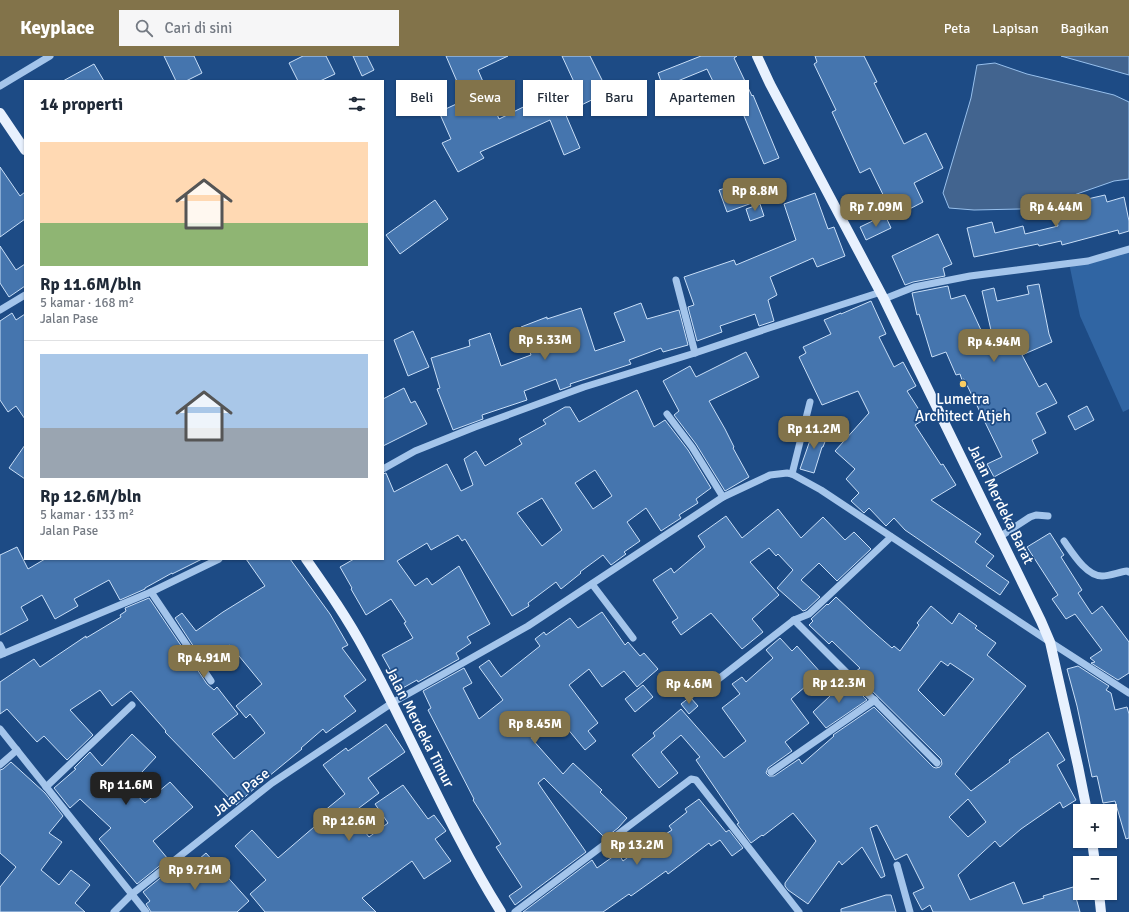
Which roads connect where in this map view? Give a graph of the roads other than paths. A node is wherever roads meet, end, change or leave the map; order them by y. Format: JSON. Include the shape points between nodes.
{"nodes":[{"id":1,"x":50,"y":56,"type":"edge"},
{"id":2,"x":757,"y":56,"type":"edge"},
{"id":3,"x":0,"y":86,"type":"edge"},
{"id":4,"x":0,"y":113,"type":"edge"},
{"id":5,"x":24,"y":149,"type":"edge"},
{"id":6,"x":1129,"y":249,"type":"edge"},
{"id":7,"x":676,"y":280,"type":"dead end"},
{"id":8,"x":883,"y":295,"type":"junction"},
{"id":9,"x":24,"y":296,"type":"edge"},
{"id":10,"x":0,"y":310,"type":"edge"},
{"id":11,"x":695,"y":353,"type":"junction"},
{"id":12,"x":810,"y":402,"type":"dead end"},
{"id":13,"x":667,"y":414,"type":"dead end"},
{"id":14,"x":384,"y":468,"type":"edge"},
{"id":15,"x":792,"y":474,"type":"junction"},
{"id":16,"x":723,"y":497,"type":"junction"},
{"id":17,"x":1048,"y":516,"type":"dead end"},
{"id":18,"x":1000,"y":536,"type":"junction"},
{"id":19,"x":891,"y":537,"type":"junction"},
{"id":20,"x":1064,"y":540,"type":"dead end"},
{"id":21,"x":217,"y":560,"type":"edge"},
{"id":22,"x":307,"y":560,"type":"edge"},
{"id":23,"x":1129,"y":572,"type":"edge"},
{"id":24,"x":592,"y":584,"type":"junction"},
{"id":25,"x":151,"y":592,"type":"junction"},
{"id":26,"x":794,"y":620,"type":"junction"},
{"id":27,"x":633,"y":638,"type":"dead end"},
{"id":28,"x":1050,"y":642,"type":"junction"},
{"id":29,"x":0,"y":645,"type":"edge"},
{"id":30,"x":2,"y":654,"type":"edge"},
{"id":31,"x":211,"y":681,"type":"dead end"},
{"id":32,"x":716,"y":681,"type":"dead end"},
{"id":33,"x":1129,"y":693,"type":"edge"},
{"id":34,"x":875,"y":700,"type":"junction"},
{"id":35,"x":392,"y":703,"type":"junction"},
{"id":36,"x":132,"y":705,"type":"dead end"},
{"id":37,"x":0,"y":729,"type":"edge"},
{"id":38,"x":17,"y":750,"type":"junction"},
{"id":39,"x":937,"y":763,"type":"dead end"},
{"id":40,"x":0,"y":765,"type":"edge"},
{"id":41,"x":772,"y":772,"type":"dead end"},
{"id":42,"x":46,"y":787,"type":"junction"},
{"id":43,"x":1086,"y":804,"type":"edge"},
{"id":44,"x":898,"y":865,"type":"dead end"},
{"id":45,"x":132,"y":894,"type":"junction"},
{"id":46,"x":1100,"y":900,"type":"edge"},
{"id":47,"x":114,"y":912,"type":"edge"},
{"id":48,"x":146,"y":912,"type":"edge"},
{"id":49,"x":501,"y":912,"type":"edge"},
{"id":50,"x":515,"y":912,"type":"edge"},
{"id":51,"x":799,"y":912,"type":"edge"},
{"id":52,"x":910,"y":912,"type":"edge"},
{"id":53,"x":1101,"y":912,"type":"edge"}],
"edges":[{"from":1,"to":3,"type":"street"},
{"from":2,"to":8,"type":"main road","name":"Jalan Merdeka Barat"},
{"from":4,"to":5,"type":"main road"},
{"from":6,"to":8,"type":"street","via":[[1088,261],[970,276]]},
{"from":7,"to":11,"type":"street"},
{"from":8,"to":11,"type":"street","via":[[769,328]]},
{"from":8,"to":18,"type":"main road","name":"Jalan Merdeka Barat"},
{"from":9,"to":10,"type":"street"},
{"from":11,"to":14,"type":"street","via":[[562,395],[475,427],[415,452]]},
{"from":12,"to":15,"type":"street"},
{"from":13,"to":16,"type":"street","via":[[692,447]]},
{"from":15,"to":16,"type":"street","name":"Jalan Pase","via":[[770,475]]},
{"from":15,"to":19,"type":"street","via":[[821,490]]},
{"from":16,"to":24,"type":"street","name":"Jalan Pase"},
{"from":17,"to":18,"type":"street","via":[[1030,516]]},
{"from":18,"to":28,"type":"main road","name":"Jalan Merdeka Barat"},
{"from":19,"to":26,"type":"street","via":[[809,614]]},
{"from":19,"to":28,"type":"street"},
{"from":20,"to":23,"type":"street","via":[[1081,564],[1095,574],[1101,576]]},
{"from":21,"to":25,"type":"street"},
{"from":22,"to":35,"type":"main road","name":"Jalan Merdeka Timur","via":[[365,650]]},
{"from":24,"to":27,"type":"street"},
{"from":24,"to":35,"type":"street","name":"Jalan Pase","via":[[528,626]]},
{"from":25,"to":30,"type":"street"},
{"from":25,"to":31,"type":"street"},
{"from":26,"to":32,"type":"street"},
{"from":26,"to":34,"type":"street"},
{"from":28,"to":33,"type":"street"},
{"from":28,"to":43,"type":"main road","name":"Jalan Merdeka Barat"},
{"from":29,"to":30,"type":"street"},
{"from":34,"to":39,"type":"street"},
{"from":34,"to":41,"type":"street"},
{"from":35,"to":45,"type":"street","name":"Jalan Pase","via":[[272,784]]},
{"from":35,"to":49,"type":"main road","name":"Jalan Merdeka Timur","via":[[473,865]]},
{"from":36,"to":42,"type":"street"},
{"from":37,"to":38,"type":"street"},
{"from":38,"to":40,"type":"street"},
{"from":38,"to":42,"type":"street"},
{"from":42,"to":45,"type":"street"},
{"from":44,"to":52,"type":"street"},
{"from":45,"to":47,"type":"street","name":"Jalan Pase"},
{"from":45,"to":48,"type":"street"},
{"from":46,"to":53,"type":"main road"},
{"from":50,"to":51,"type":"street","via":[[691,779],[696,780]]}]}
